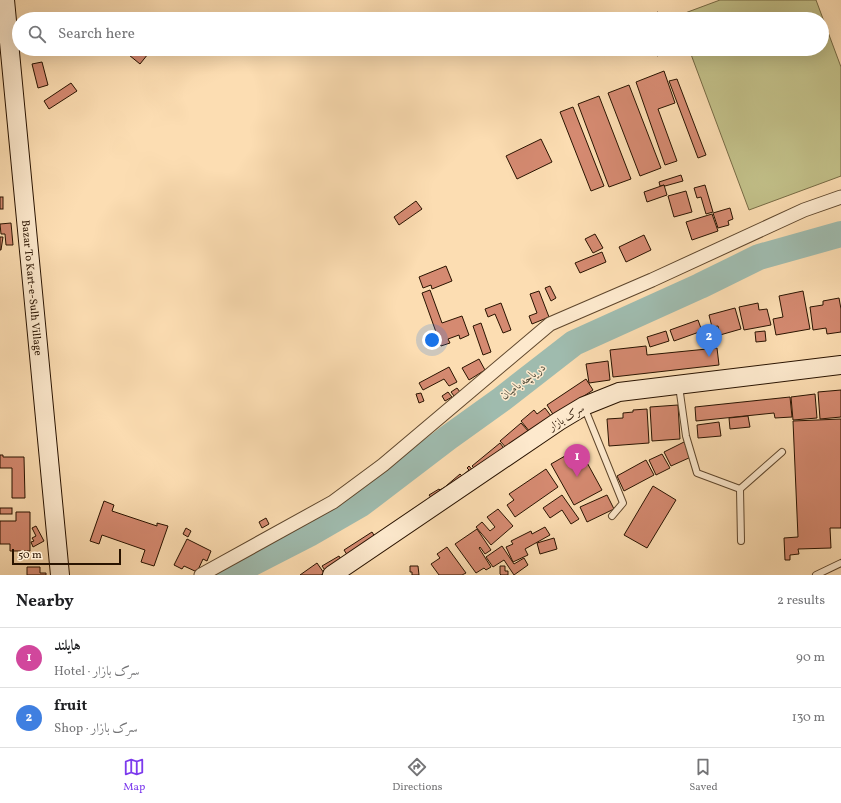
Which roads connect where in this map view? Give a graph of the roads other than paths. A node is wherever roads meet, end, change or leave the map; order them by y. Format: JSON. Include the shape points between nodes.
{"nodes":[{"id":1,"x":5,"y":0,"type":"edge"},
{"id":2,"x":841,"y":197,"type":"edge"},
{"id":3,"x":841,"y":365,"type":"edge"},
{"id":4,"x":679,"y":385,"type":"junction"},
{"id":5,"x":584,"y":406,"type":"junction"},
{"id":6,"x":782,"y":452,"type":"dead end"},
{"id":7,"x":740,"y":489,"type":"junction"},
{"id":8,"x":612,"y":516,"type":"dead end"},
{"id":9,"x":741,"y":541,"type":"dead end"},
{"id":10,"x":841,"y":564,"type":"edge"},
{"id":11,"x":60,"y":575,"type":"edge"},
{"id":12,"x":201,"y":575,"type":"edge"},
{"id":13,"x":332,"y":575,"type":"edge"},
{"id":14,"x":816,"y":575,"type":"edge"}],
"edges":[{"from":1,"to":11,"type":"main road","name":"Bazar To Kart-e-Sulh Village"},
{"from":2,"to":12,"type":"street","via":[[804,210],[550,324],[383,465],[334,502]]},
{"from":3,"to":4,"type":"main road","name":"سرک بازار"},
{"from":4,"to":5,"type":"main road","name":"سرک بازار","via":[[619,392]]},
{"from":4,"to":7,"type":"lane","via":[[686,436],[697,473]]},
{"from":5,"to":8,"type":"lane","via":[[623,504]]},
{"from":5,"to":13,"type":"main road","name":"سرک بازار"},
{"from":6,"to":7,"type":"lane"},
{"from":7,"to":9,"type":"lane"},
{"from":10,"to":14,"type":"lane"}]}
